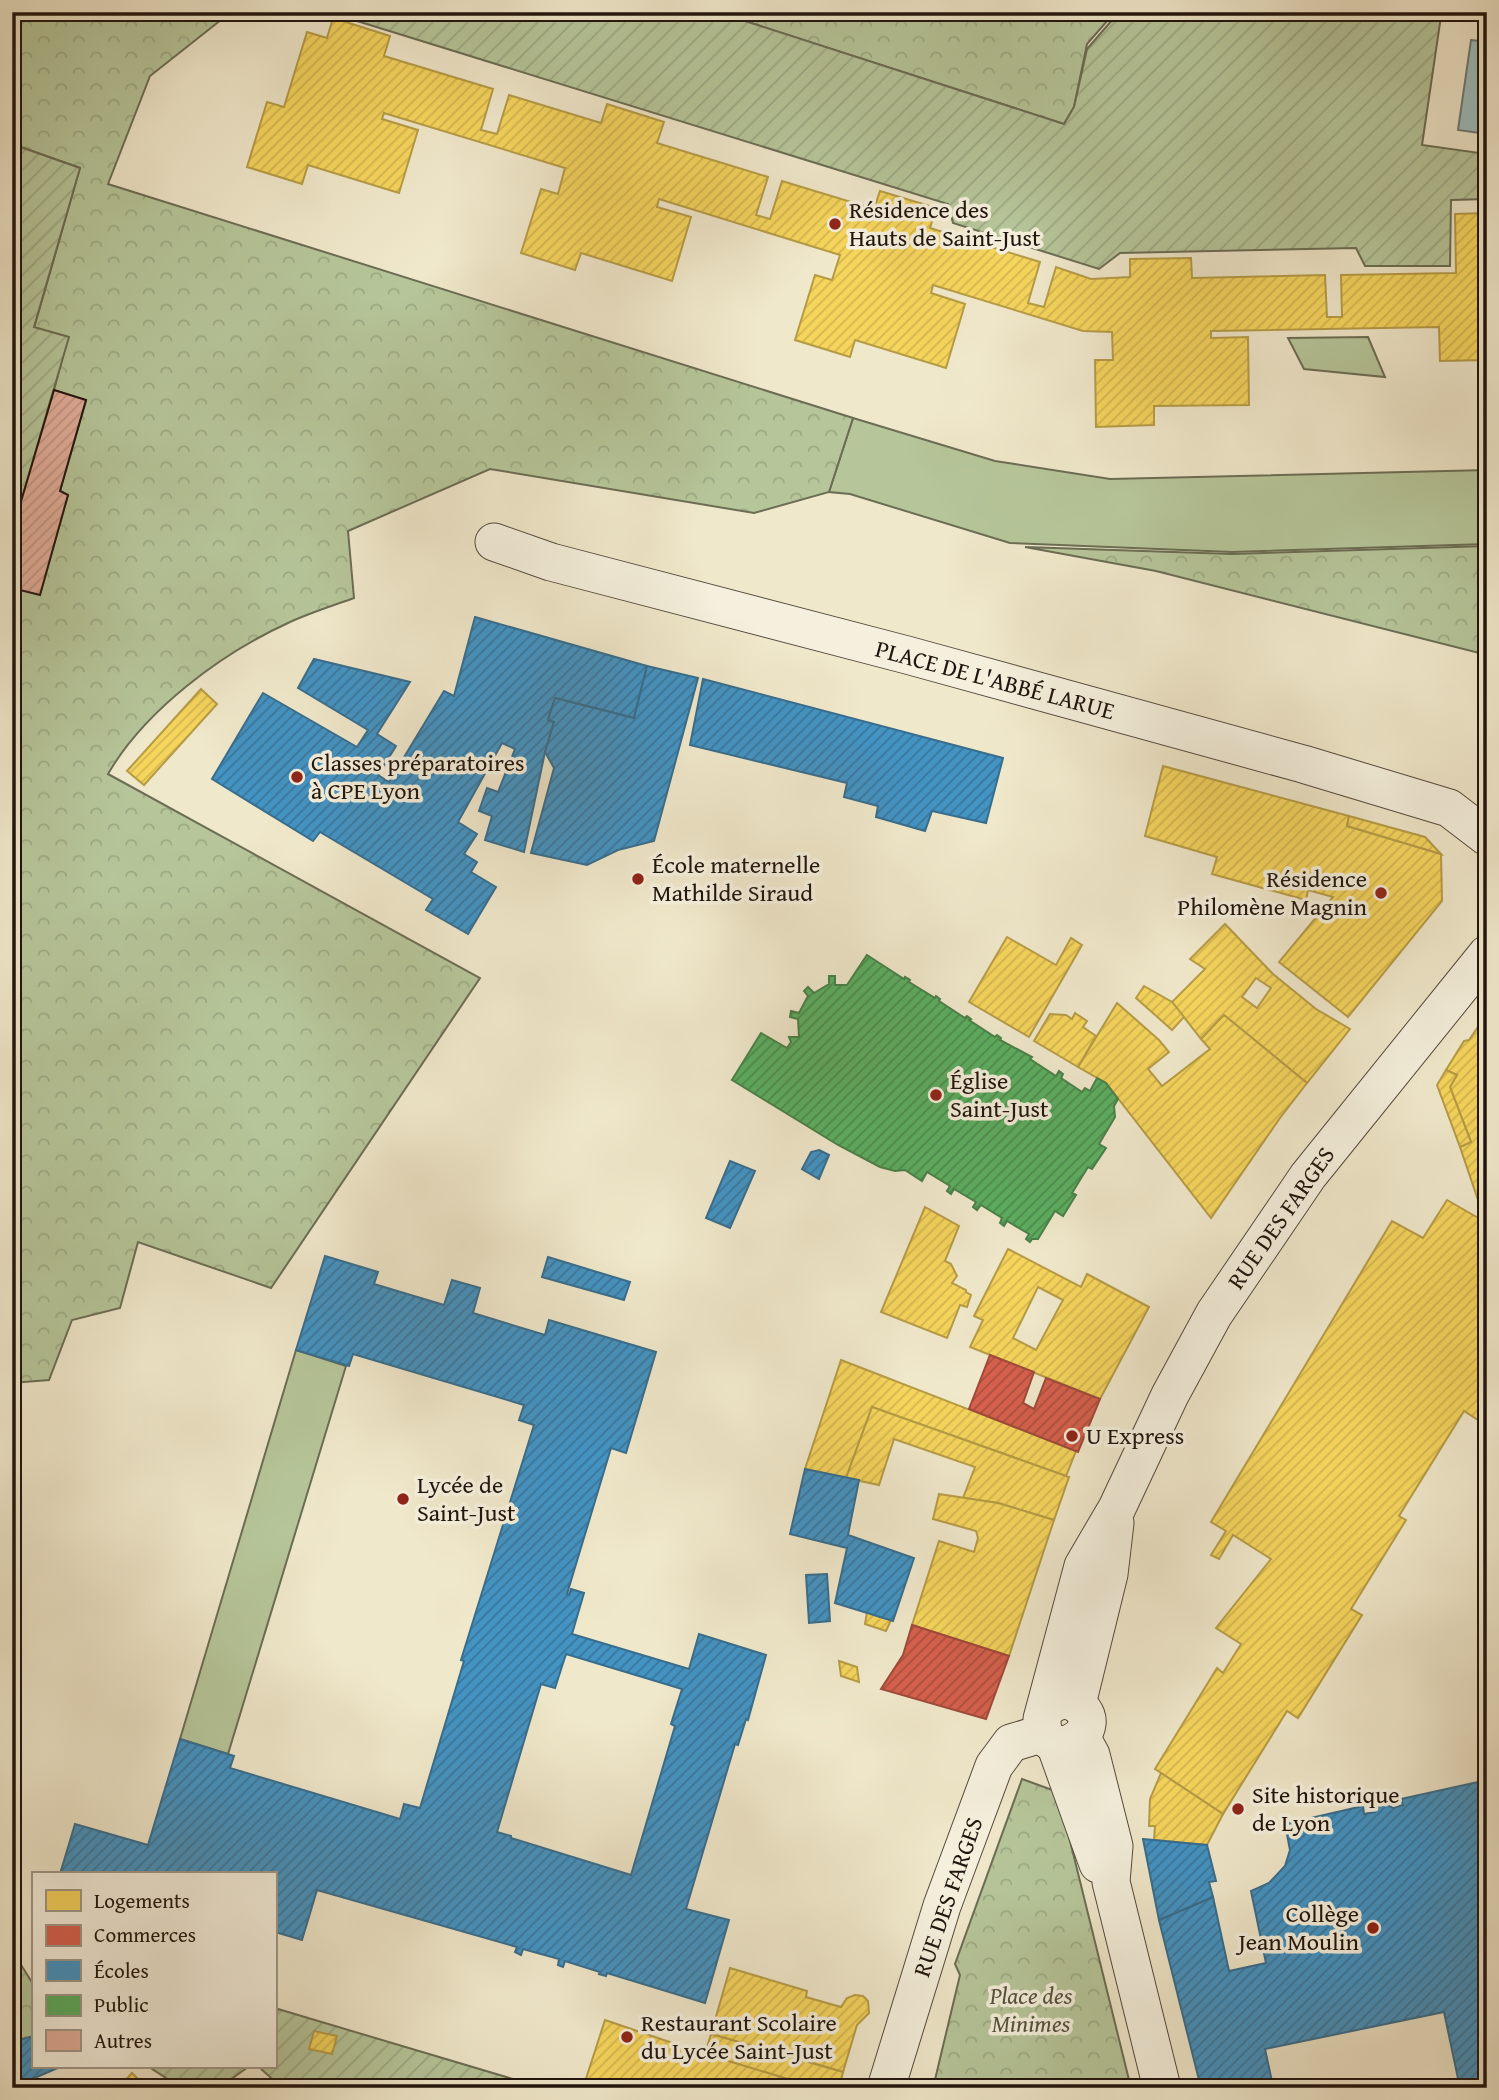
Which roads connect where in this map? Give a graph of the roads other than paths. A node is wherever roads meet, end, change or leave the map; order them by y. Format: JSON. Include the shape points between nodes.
{"nodes":[{"id":1,"x":494,"y":542,"type":"dead end"},
{"id":2,"x":1487,"y":837,"type":"edge"},
{"id":3,"x":1487,"y":954,"type":"edge"},
{"id":4,"x":1060,"y":1726,"type":"junction"},
{"id":5,"x":886,"y":2088,"type":"edge"},
{"id":6,"x":1162,"y":2088,"type":"edge"}],
"edges":[{"from":1,"to":2,"type":"street","name":"PLACE DE L'ABBÉ LARUE","via":[[551,562],[1317,768],[1449,808]]},
{"from":3,"to":4,"type":"street","name":"RUE DES FARGES","via":[[1308,1175],[1214,1314],[1083,1566]]},
{"from":4,"to":5,"type":"street","name":"RUE DES FARGES","via":[[1011,1743],[994,1766],[942,1906]]},
{"from":4,"to":6,"type":"street","via":[[1096,1861],[1111,1882]]}]}
